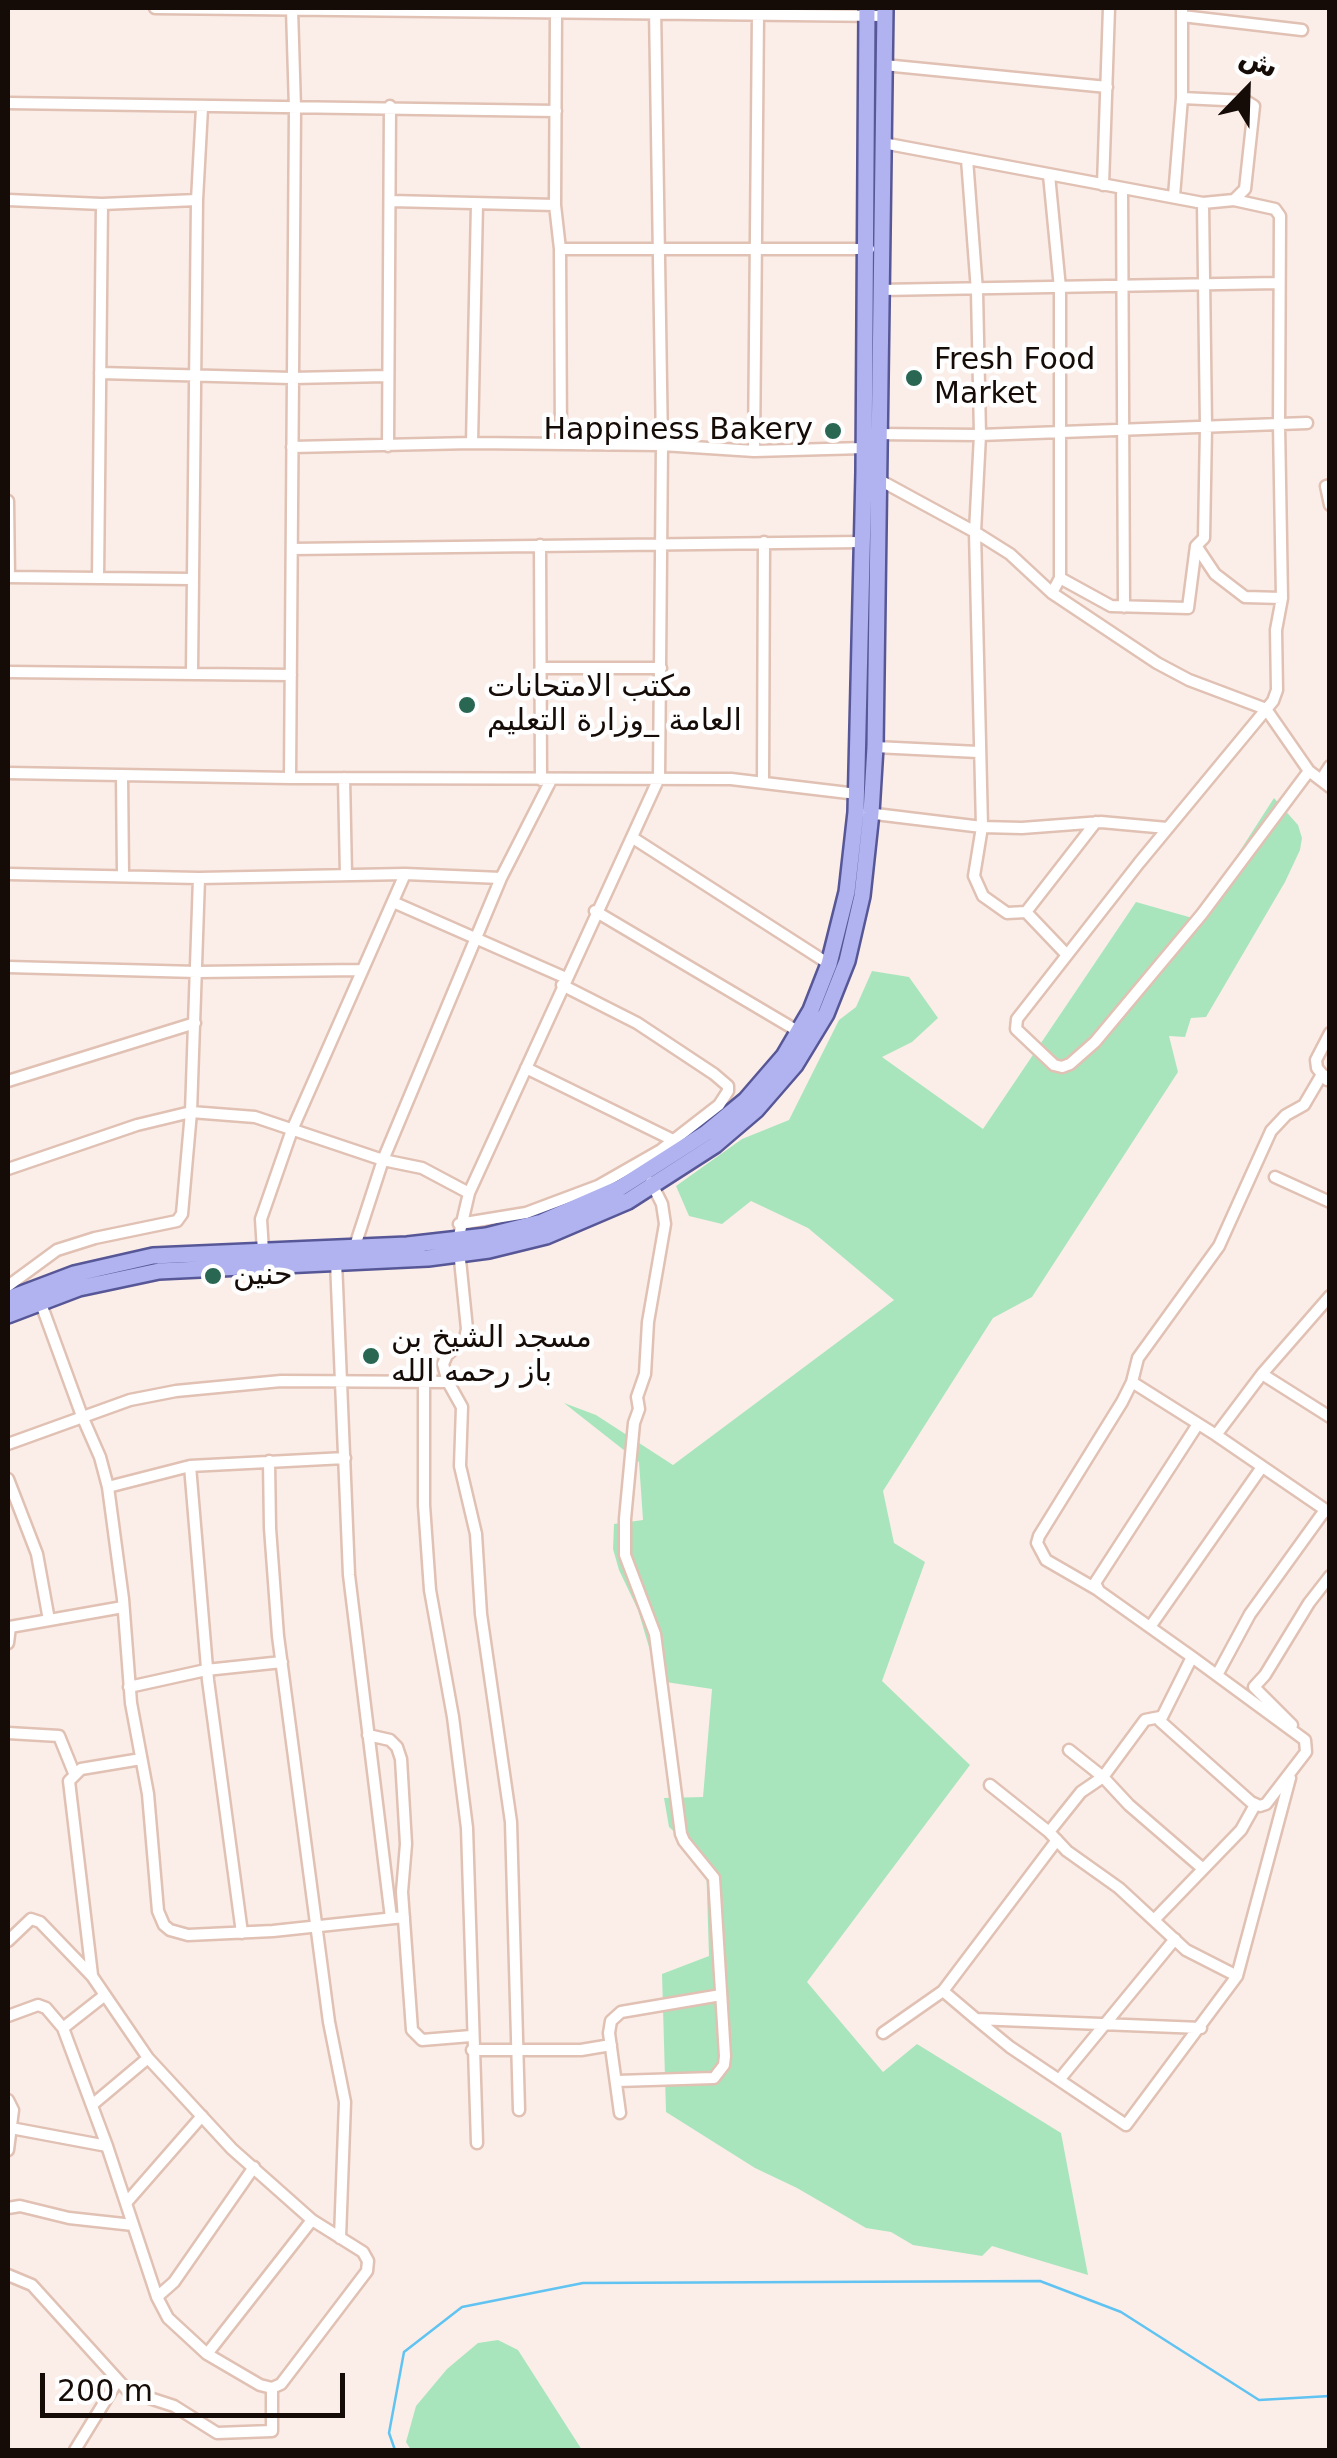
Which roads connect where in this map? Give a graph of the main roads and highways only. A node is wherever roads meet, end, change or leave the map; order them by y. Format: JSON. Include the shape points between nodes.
{"nodes":[{"id":1,"x":867,"y":12,"type":"edge"},
{"id":2,"x":884,"y":12,"type":"edge"},
{"id":3,"x":872,"y":249,"type":"junction"},
{"id":4,"x":868,"y":438,"type":"junction"},
{"id":5,"x":871,"y":475,"type":"junction"},
{"id":6,"x":864,"y":812,"type":"junction"},
{"id":7,"x":805,"y":1036,"type":"junction"},
{"id":8,"x":344,"y":1257,"type":"junction"},
{"id":9,"x":38,"y":1296,"type":"junction"},
{"id":10,"x":8,"y":1298,"type":"edge"},
{"id":11,"x":8,"y":1315,"type":"edge"}],
"edges":[{"from":1,"to":3,"type":"main road"},
{"from":2,"to":3,"type":"main road","via":[[884,143]]},
{"from":3,"to":4,"type":"main road"},
{"from":3,"to":4,"type":"main road","via":[[880,290]]},
{"from":4,"to":5,"type":"main road"},
{"from":5,"to":6,"type":"main road","via":[[875,747]]},
{"from":5,"to":6,"type":"main road","via":[[862,542],[857,794]]},
{"from":6,"to":7,"type":"main road"},
{"from":6,"to":7,"type":"main road","via":[[855,933],[838,988]]},
{"from":7,"to":8,"type":"main road","via":[[751,1105],[649,1180],[514,1230]]},
{"from":8,"to":9,"type":"main road","via":[[160,1271]]},
{"from":8,"to":9,"type":"main road","via":[[263,1251],[153,1256],[74,1274]]},
{"from":9,"to":10,"type":"main road"},
{"from":9,"to":11,"type":"main road"}]}
